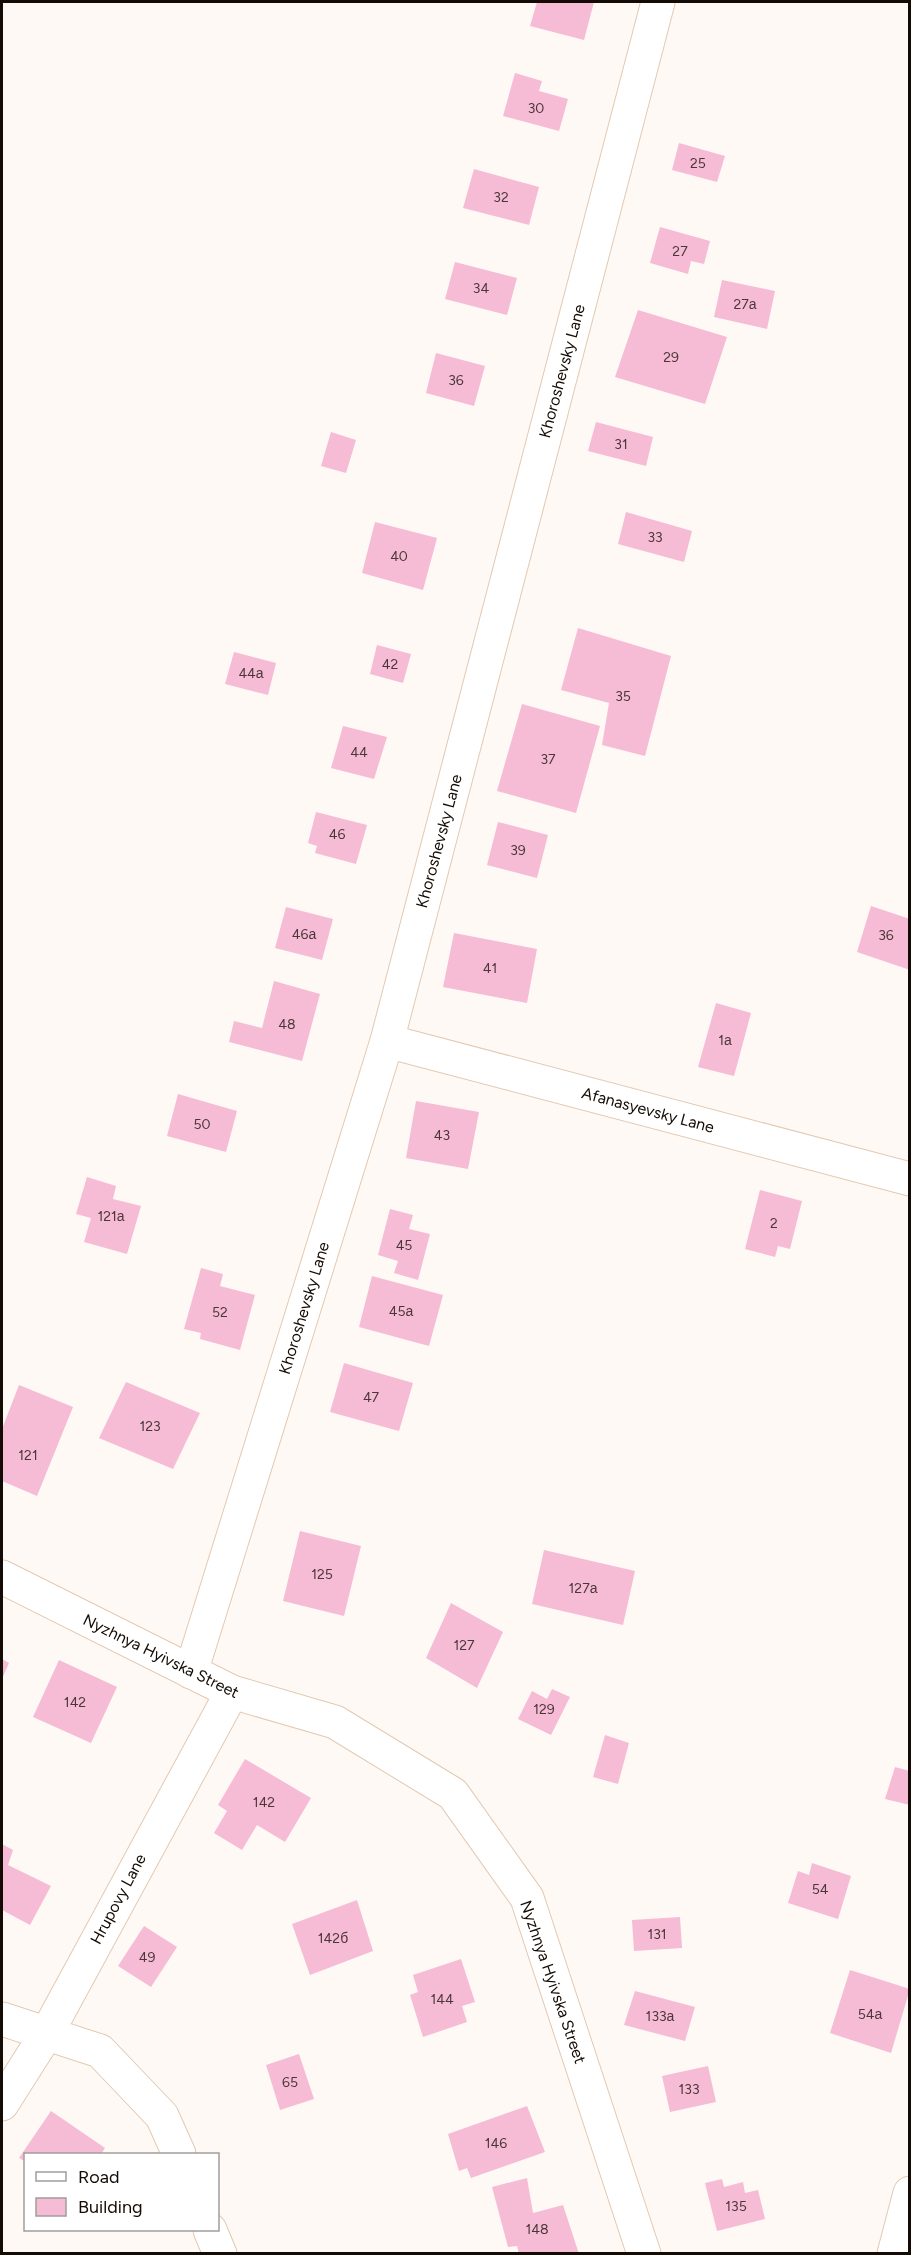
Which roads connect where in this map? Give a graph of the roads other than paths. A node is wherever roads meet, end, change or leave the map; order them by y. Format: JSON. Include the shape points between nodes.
{"nodes":[{"id":1,"x":658,"y":2,"type":"edge"},
{"id":2,"x":387,"y":1041,"type":"junction"},
{"id":3,"x":909,"y":1179,"type":"edge"},
{"id":4,"x":2,"y":1577,"type":"edge"},
{"id":5,"x":191,"y":1672,"type":"junction"},
{"id":6,"x":232,"y":1692,"type":"junction"},
{"id":7,"x":2,"y":2019,"type":"edge"},
{"id":8,"x":47,"y":2033,"type":"junction"},
{"id":9,"x":2,"y":2104,"type":"edge"},
{"id":10,"x":179,"y":2153,"type":"edge"},
{"id":11,"x":909,"y":2193,"type":"edge"},
{"id":12,"x":211,"y":2231,"type":"edge"},
{"id":13,"x":220,"y":2253,"type":"edge"},
{"id":14,"x":644,"y":2253,"type":"edge"},
{"id":15,"x":894,"y":2253,"type":"edge"}],
"edges":[{"from":1,"to":2,"type":"street","name":"Khoroshevsky Lane"},
{"from":2,"to":3,"type":"street","name":"Afanasyevsky Lane"},
{"from":2,"to":5,"type":"street","name":"Khoroshevsky Lane"},
{"from":4,"to":5,"type":"street","name":"Nyzhnya Hyivska Street"},
{"from":5,"to":6,"type":"street","name":"Nyzhnya Hyivska Street"},
{"from":6,"to":8,"type":"street","name":"Hrupovy Lane"},
{"from":6,"to":14,"type":"street","name":"Nyzhnya Hyivska Street","via":[[334,1722],[453,1794],[526,1898]]},
{"from":7,"to":8,"type":"street"},
{"from":8,"to":9,"type":"street","name":"Hrupovy Lane"},
{"from":8,"to":10,"type":"street","via":[[100,2051],[162,2116]]},
{"from":11,"to":15,"type":"street"},
{"from":12,"to":13,"type":"street"}]}
